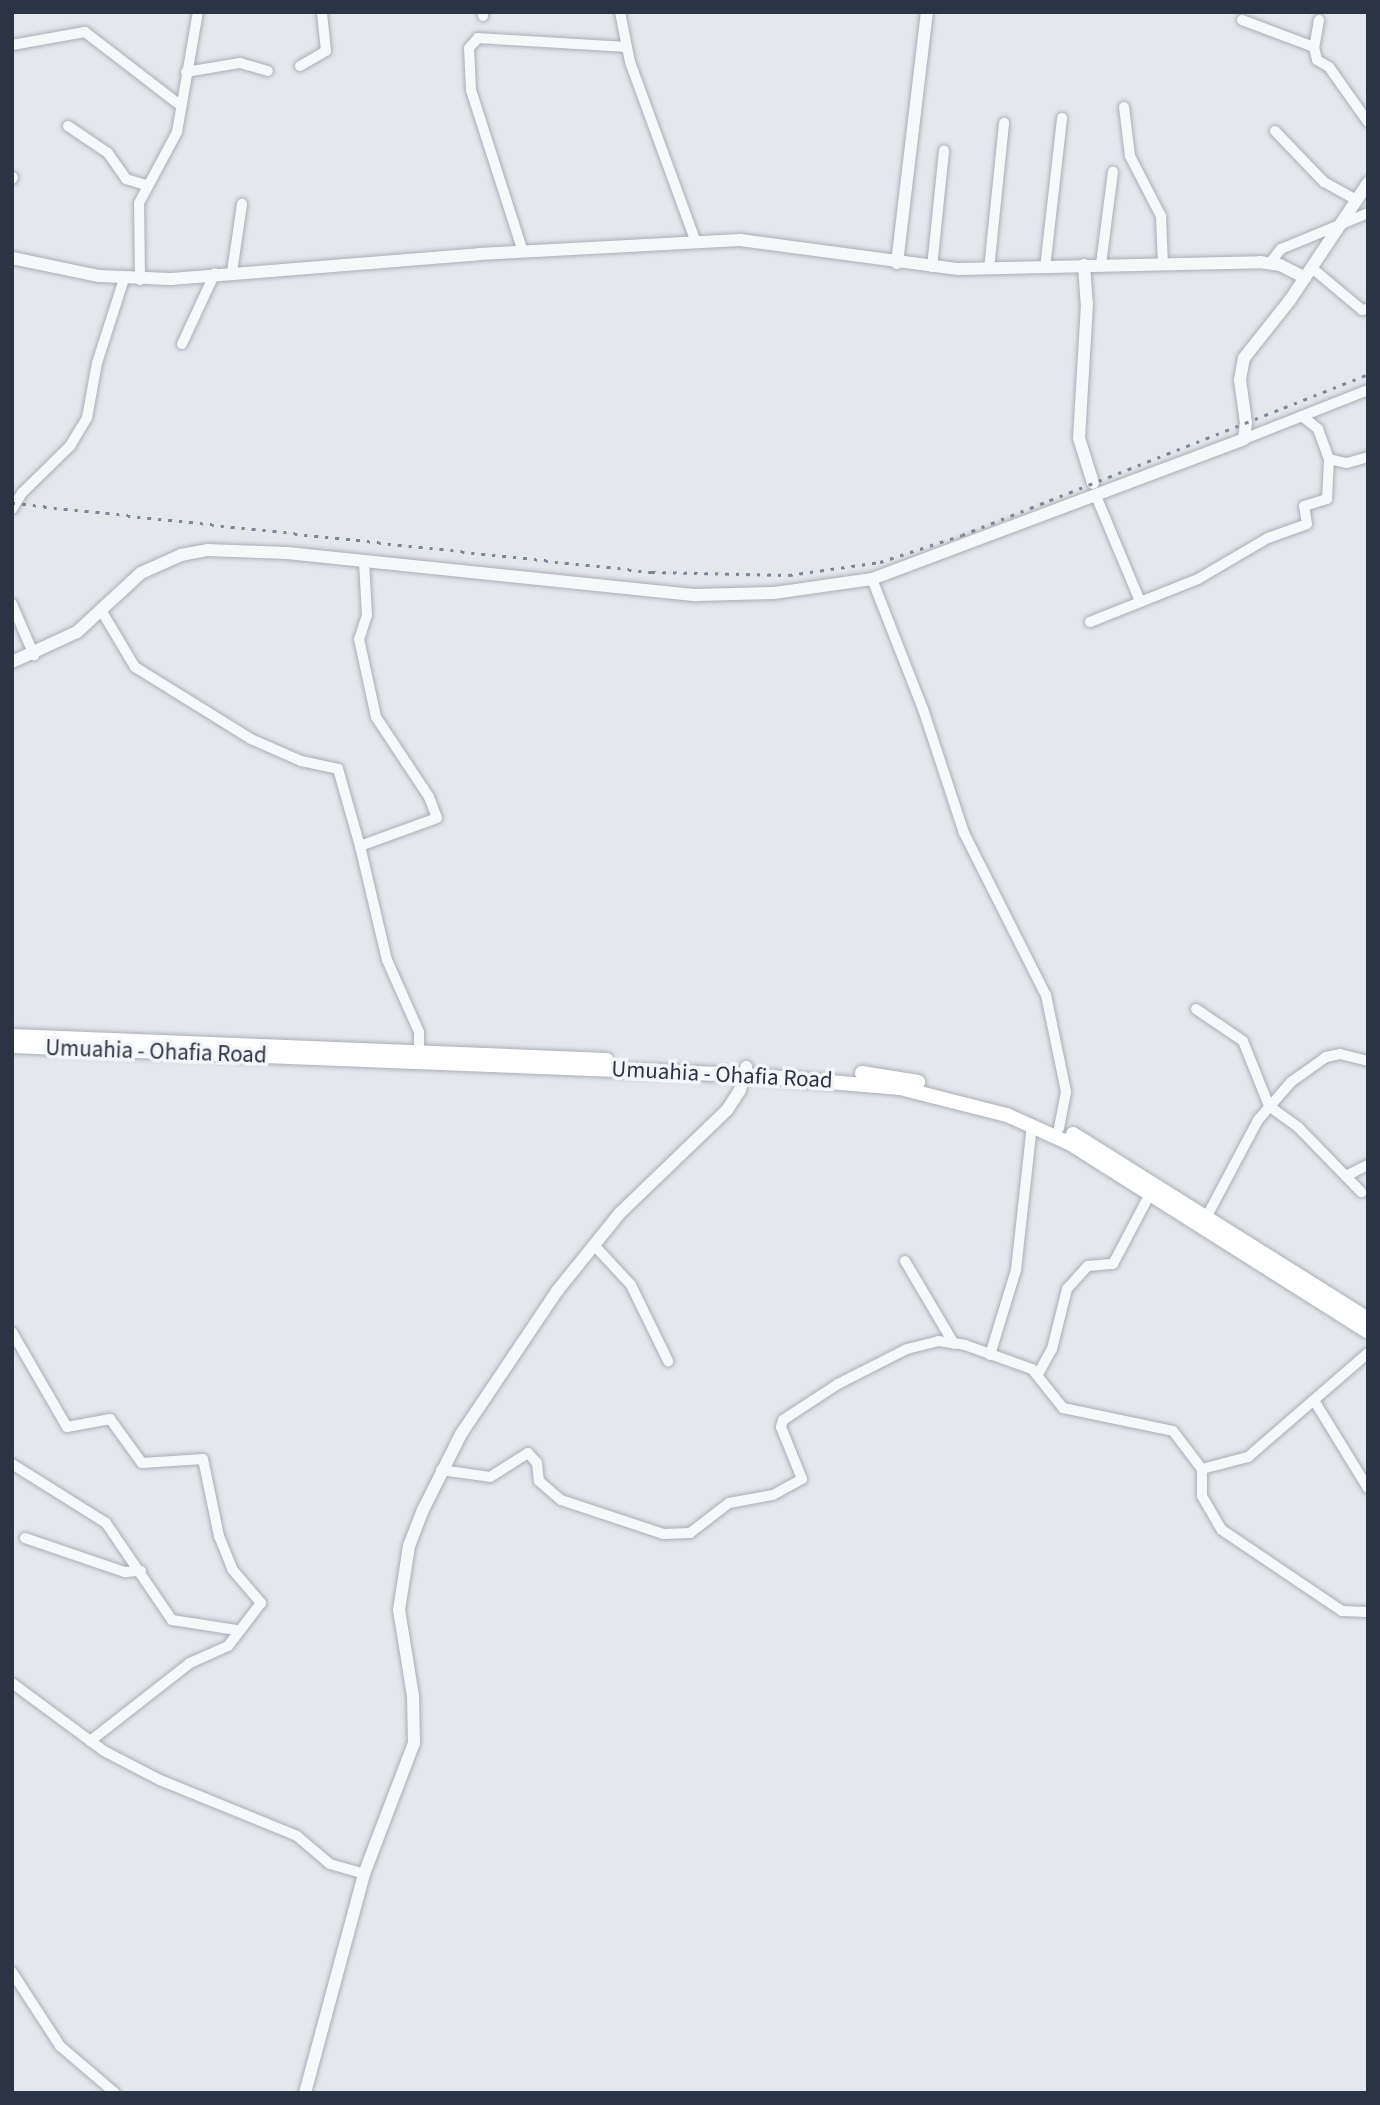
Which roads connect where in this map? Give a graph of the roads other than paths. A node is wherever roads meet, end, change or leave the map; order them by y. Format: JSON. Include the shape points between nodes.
{"nodes":[{"id":1,"x":198,"y":12,"type":"edge"},
{"id":2,"x":321,"y":12,"type":"edge"},
{"id":3,"x":620,"y":12,"type":"edge"},
{"id":4,"x":927,"y":12,"type":"edge"},
{"id":5,"x":1242,"y":20,"type":"dead end"},
{"id":6,"x":1319,"y":20,"type":"dead end"},
{"id":7,"x":12,"y":45,"type":"edge"},
{"id":8,"x":626,"y":47,"type":"junction"},
{"id":9,"x":1314,"y":47,"type":"junction"},
{"id":10,"x":300,"y":66,"type":"dead end"},
{"id":11,"x":268,"y":71,"type":"dead end"},
{"id":12,"x":186,"y":72,"type":"junction"},
{"id":13,"x":181,"y":106,"type":"junction"},
{"id":14,"x":1124,"y":107,"type":"dead end"},
{"id":15,"x":1062,"y":118,"type":"dead end"},
{"id":16,"x":1004,"y":122,"type":"dead end"},
{"id":17,"x":1368,"y":122,"type":"edge"},
{"id":18,"x":68,"y":126,"type":"dead end"},
{"id":19,"x":1275,"y":131,"type":"dead end"},
{"id":20,"x":944,"y":151,"type":"dead end"},
{"id":21,"x":1113,"y":172,"type":"dead end"},
{"id":22,"x":1368,"y":183,"type":"edge"},
{"id":23,"x":146,"y":185,"type":"junction"},
{"id":24,"x":1356,"y":200,"type":"junction"},
{"id":25,"x":242,"y":204,"type":"dead end"},
{"id":26,"x":1368,"y":213,"type":"edge"},
{"id":27,"x":1339,"y":227,"type":"junction"},
{"id":28,"x":695,"y":240,"type":"junction"},
{"id":29,"x":523,"y":252,"type":"junction"},
{"id":30,"x":12,"y":258,"type":"edge"},
{"id":31,"x":897,"y":263,"type":"junction"},
{"id":32,"x":1270,"y":263,"type":"junction"},
{"id":33,"x":1101,"y":264,"type":"junction"},
{"id":34,"x":1084,"y":265,"type":"junction"},
{"id":35,"x":1163,"y":265,"type":"junction"},
{"id":36,"x":932,"y":267,"type":"junction"},
{"id":37,"x":1045,"y":268,"type":"junction"},
{"id":38,"x":989,"y":269,"type":"junction"},
{"id":39,"x":232,"y":272,"type":"junction"},
{"id":40,"x":215,"y":273,"type":"junction"},
{"id":41,"x":1309,"y":273,"type":"junction"},
{"id":42,"x":124,"y":279,"type":"junction"},
{"id":43,"x":139,"y":280,"type":"junction"},
{"id":44,"x":1368,"y":309,"type":"edge"},
{"id":45,"x":183,"y":344,"type":"dead end"},
{"id":46,"x":1368,"y":390,"type":"edge"},
{"id":47,"x":1302,"y":416,"type":"junction"},
{"id":48,"x":1244,"y":439,"type":"junction"},
{"id":49,"x":1368,"y":457,"type":"edge"},
{"id":50,"x":1329,"y":459,"type":"junction"},
{"id":51,"x":1094,"y":489,"type":"junction"},
{"id":52,"x":17,"y":493,"type":"edge"},
{"id":53,"x":12,"y":509,"type":"edge"},
{"id":54,"x":365,"y":562,"type":"junction"},
{"id":55,"x":872,"y":579,"type":"junction"},
{"id":56,"x":1140,"y":601,"type":"junction"},
{"id":57,"x":12,"y":604,"type":"edge"},
{"id":58,"x":101,"y":610,"type":"junction"},
{"id":59,"x":1090,"y":622,"type":"dead end"},
{"id":60,"x":34,"y":655,"type":"junction"},
{"id":61,"x":12,"y":662,"type":"edge"},
{"id":62,"x":360,"y":846,"type":"junction"},
{"id":63,"x":1196,"y":1009,"type":"dead end"},
{"id":64,"x":12,"y":1036,"type":"edge"},
{"id":65,"x":12,"y":1046,"type":"edge"},
{"id":66,"x":419,"y":1050,"type":"junction"},
{"id":67,"x":1368,"y":1061,"type":"edge"},
{"id":68,"x":746,"y":1071,"type":"junction"},
{"id":69,"x":1269,"y":1106,"type":"junction"},
{"id":70,"x":1032,"y":1125,"type":"junction"},
{"id":71,"x":1059,"y":1128,"type":"junction"},
{"id":72,"x":1368,"y":1165,"type":"edge"},
{"id":73,"x":1346,"y":1176,"type":"junction"},
{"id":74,"x":1151,"y":1192,"type":"junction"},
{"id":75,"x":1361,"y":1192,"type":"dead end"},
{"id":76,"x":1208,"y":1216,"type":"junction"},
{"id":77,"x":594,"y":1245,"type":"junction"},
{"id":78,"x":905,"y":1261,"type":"dead end"},
{"id":79,"x":1368,"y":1319,"type":"edge"},
{"id":80,"x":12,"y":1332,"type":"edge"},
{"id":81,"x":1368,"y":1332,"type":"edge"},
{"id":82,"x":954,"y":1344,"type":"junction"},
{"id":83,"x":1368,"y":1353,"type":"edge"},
{"id":84,"x":990,"y":1355,"type":"junction"},
{"id":85,"x":668,"y":1361,"type":"dead end"},
{"id":86,"x":1038,"y":1374,"type":"junction"},
{"id":87,"x":1315,"y":1402,"type":"junction"},
{"id":88,"x":12,"y":1464,"type":"edge"},
{"id":89,"x":1202,"y":1469,"type":"junction"},
{"id":90,"x":441,"y":1470,"type":"junction"},
{"id":91,"x":1368,"y":1488,"type":"edge"},
{"id":92,"x":25,"y":1538,"type":"dead end"},
{"id":93,"x":142,"y":1572,"type":"junction"},
{"id":94,"x":1368,"y":1612,"type":"edge"},
{"id":95,"x":236,"y":1630,"type":"junction"},
{"id":96,"x":12,"y":1683,"type":"edge"},
{"id":97,"x":90,"y":1741,"type":"junction"},
{"id":98,"x":364,"y":1874,"type":"junction"},
{"id":99,"x":12,"y":1972,"type":"edge"},
{"id":100,"x":116,"y":2093,"type":"edge"},
{"id":101,"x":305,"y":2093,"type":"edge"}],
"edges":[{"from":1,"to":12,"type":"street"},
{"from":2,"to":10,"type":"street","via":[[326,51]]},
{"from":3,"to":8,"type":"street"},
{"from":4,"to":31,"type":"street"},
{"from":5,"to":9,"type":"street"},
{"from":6,"to":9,"type":"street"},
{"from":7,"to":13,"type":"street","via":[[85,32]]},
{"from":8,"to":28,"type":"street"},
{"from":8,"to":29,"type":"street","via":[[478,38],[469,48],[471,90]]},
{"from":9,"to":17,"type":"street","via":[[1317,60],[1329,67]]},
{"from":11,"to":12,"type":"street","via":[[240,62]]},
{"from":12,"to":13,"type":"street"},
{"from":13,"to":23,"type":"street","via":[[171,150]]},
{"from":14,"to":35,"type":"street","via":[[1130,156],[1160,216]]},
{"from":15,"to":37,"type":"street"},
{"from":16,"to":38,"type":"street"},
{"from":18,"to":23,"type":"street","via":[[108,153],[126,179]]},
{"from":19,"to":24,"type":"street","via":[[1324,181]]},
{"from":20,"to":36,"type":"street"},
{"from":21,"to":33,"type":"street"},
{"from":22,"to":24,"type":"street"},
{"from":23,"to":43,"type":"street","via":[[139,203]]},
{"from":24,"to":27,"type":"street"},
{"from":25,"to":39,"type":"street"},
{"from":26,"to":27,"type":"street"},
{"from":27,"to":32,"type":"street","via":[[1281,248]]},
{"from":27,"to":41,"type":"street"},
{"from":28,"to":29,"type":"street"},
{"from":28,"to":31,"type":"street","via":[[792,244]]},
{"from":29,"to":39,"type":"street"},
{"from":30,"to":42,"type":"street"},
{"from":31,"to":36,"type":"street"},
{"from":32,"to":35,"type":"street"},
{"from":32,"to":41,"type":"street"},
{"from":33,"to":34,"type":"street"},
{"from":33,"to":35,"type":"street"},
{"from":34,"to":37,"type":"street"},
{"from":34,"to":51,"type":"street","via":[[1087,304],[1080,438]]},
{"from":36,"to":38,"type":"street"},
{"from":37,"to":38,"type":"street"},
{"from":39,"to":40,"type":"street"},
{"from":40,"to":43,"type":"street"},
{"from":40,"to":45,"type":"street"},
{"from":41,"to":44,"type":"street","via":[[1362,310]]},
{"from":41,"to":48,"type":"street","via":[[1244,358],[1240,380]]},
{"from":42,"to":43,"type":"street"},
{"from":42,"to":52,"type":"street","via":[[97,363],[87,418],[70,446]]},
{"from":46,"to":47,"type":"street"},
{"from":47,"to":48,"type":"street"},
{"from":47,"to":50,"type":"street","via":[[1318,429]]},
{"from":48,"to":51,"type":"street"},
{"from":49,"to":50,"type":"street","via":[[1347,463]]},
{"from":50,"to":56,"type":"street","via":[[1327,499],[1304,506],[1307,524],[1268,538],[1198,579]]},
{"from":51,"to":55,"type":"street"},
{"from":51,"to":56,"type":"street"},
{"from":52,"to":53,"type":"street"},
{"from":54,"to":55,"type":"street","via":[[696,595],[775,593]]},
{"from":54,"to":58,"type":"street","via":[[240,550],[181,555],[141,573]]},
{"from":54,"to":62,"type":"street","via":[[367,615],[359,639],[376,717],[424,788],[437,818]]},
{"from":55,"to":71,"type":"street","via":[[923,709],[964,833],[1046,995],[1066,1092]]},
{"from":56,"to":59,"type":"street"},
{"from":57,"to":60,"type":"street"},
{"from":58,"to":60,"type":"street","via":[[77,632]]},
{"from":58,"to":62,"type":"street","via":[[135,667],[251,739],[301,761],[338,769]]},
{"from":60,"to":61,"type":"street"},
{"from":62,"to":66,"type":"street","via":[[387,960],[419,1032]]},
{"from":63,"to":69,"type":"street","via":[[1243,1041]]},
{"from":64,"to":66,"type":"main road","name":"Umuahia - Ohafia Road"},
{"from":65,"to":68,"type":"main road","name":"Umuahia - Ohafia Road"},
{"from":66,"to":68,"type":"main road","name":"Umuahia - Ohafia Road"},
{"from":67,"to":69,"type":"street","via":[[1340,1054],[1326,1057],[1291,1082]]},
{"from":68,"to":70,"type":"main road","name":"Umuahia - Ohafia Road","via":[[900,1088],[968,1103]]},
{"from":68,"to":71,"type":"main road","name":"Umuahia - Ohafia Road","via":[[895,1077],[978,1098]]},
{"from":68,"to":77,"type":"street","via":[[727,1110],[620,1213]]},
{"from":69,"to":73,"type":"street","via":[[1298,1127]]},
{"from":69,"to":76,"type":"street"},
{"from":70,"to":74,"type":"main road","name":"Umuahia - Ohafia Road"},
{"from":70,"to":84,"type":"street","via":[[1016,1270]]},
{"from":71,"to":76,"type":"main road","name":"Umuahia - Ohafia Road"},
{"from":72,"to":73,"type":"street"},
{"from":73,"to":75,"type":"street"},
{"from":74,"to":81,"type":"main road","name":"Umuahia - Ohafia Road"},
{"from":74,"to":86,"type":"street","via":[[1113,1264],[1088,1266],[1067,1289],[1052,1349]]},
{"from":76,"to":79,"type":"main road","name":"Umuahia - Ohafia Road"},
{"from":77,"to":85,"type":"street","via":[[631,1284]]},
{"from":77,"to":90,"type":"street","via":[[537,1320]]},
{"from":78,"to":82,"type":"street"},
{"from":80,"to":95,"type":"street","via":[[67,1427],[110,1419],[142,1463],[202,1458],[219,1536],[232,1569],[261,1603],[255,1615]]},
{"from":82,"to":84,"type":"street"},
{"from":82,"to":90,"type":"street","via":[[938,1341],[907,1349],[838,1384],[783,1420],[781,1427],[802,1479],[773,1495],[729,1503],[690,1533],[663,1534],[561,1500],[543,1487],[537,1463],[528,1453],[490,1478]]},
{"from":83,"to":87,"type":"street"},
{"from":84,"to":86,"type":"street"},
{"from":86,"to":89,"type":"street","via":[[1053,1401],[1063,1408],[1173,1431]]},
{"from":87,"to":89,"type":"street","via":[[1248,1458]]},
{"from":87,"to":91,"type":"street"},
{"from":88,"to":93,"type":"street","via":[[106,1523]]},
{"from":89,"to":94,"type":"street","via":[[1202,1496],[1222,1530],[1333,1606]]},
{"from":90,"to":98,"type":"street","via":[[409,1546],[401,1582],[399,1610],[414,1696],[414,1743]]},
{"from":92,"to":93,"type":"street","via":[[125,1572]]},
{"from":93,"to":95,"type":"street","via":[[172,1620]]},
{"from":95,"to":97,"type":"street","via":[[228,1646],[190,1663]]},
{"from":96,"to":97,"type":"street"},
{"from":97,"to":98,"type":"street","via":[[160,1780],[297,1836],[330,1864]]},
{"from":98,"to":101,"type":"street"},
{"from":99,"to":100,"type":"street","via":[[60,2046]]}]}
